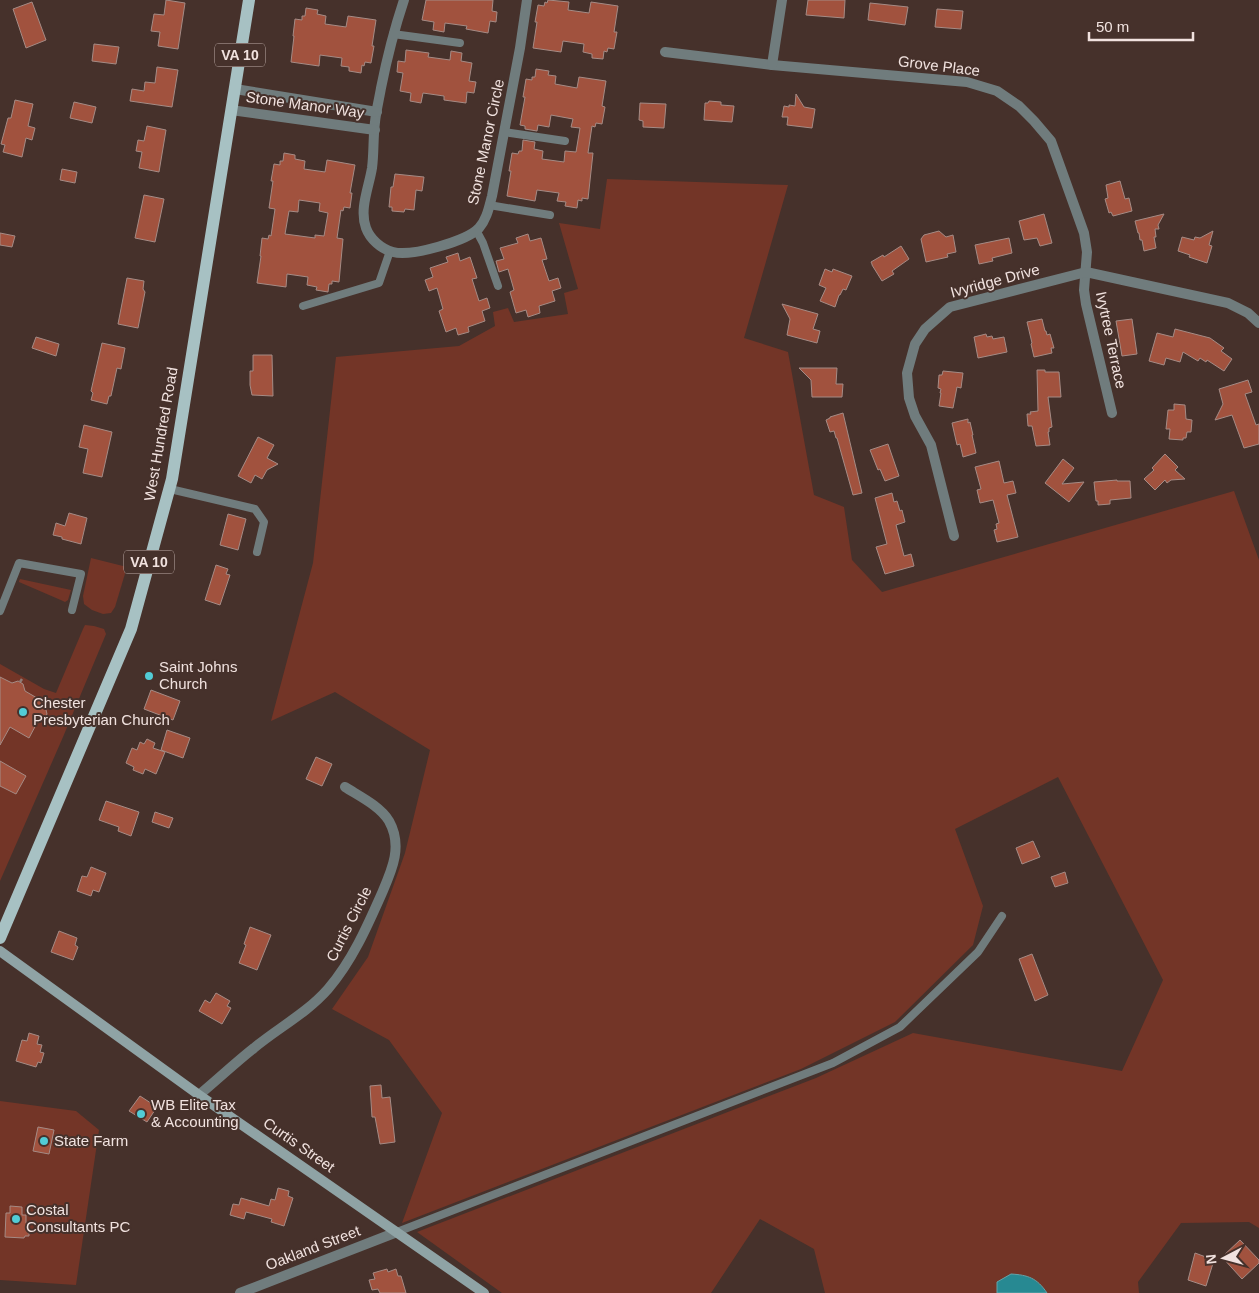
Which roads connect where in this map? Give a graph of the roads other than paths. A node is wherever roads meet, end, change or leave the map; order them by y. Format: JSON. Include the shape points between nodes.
{"nodes":[{"id":1,"x":249,"y":0,"type":"edge"},
{"id":2,"x":404,"y":0,"type":"edge"},
{"id":3,"x":526,"y":0,"type":"edge"},
{"id":4,"x":782,"y":0,"type":"edge"},
{"id":5,"x":393,"y":34,"type":"junction"},
{"id":6,"x":460,"y":43,"type":"dead end"},
{"id":7,"x":666,"y":52,"type":"dead end"},
{"id":8,"x":772,"y":65,"type":"junction"},
{"id":9,"x":235,"y":89,"type":"junction"},
{"id":10,"x":232,"y":110,"type":"junction"},
{"id":11,"x":377,"y":112,"type":"junction"},
{"id":12,"x":375,"y":130,"type":"junction"},
{"id":13,"x":504,"y":132,"type":"junction"},
{"id":14,"x":565,"y":141,"type":"dead end"},
{"id":15,"x":489,"y":205,"type":"junction"},
{"id":16,"x":550,"y":215,"type":"dead end"},
{"id":17,"x":476,"y":230,"type":"junction"},
{"id":18,"x":390,"y":251,"type":"junction"},
{"id":19,"x":1086,"y":272,"type":"junction"},
{"id":20,"x":498,"y":286,"type":"dead end"},
{"id":21,"x":302,"y":306,"type":"dead end"},
{"id":22,"x":1259,"y":323,"type":"edge"},
{"id":23,"x":1112,"y":413,"type":"dead end"},
{"id":24,"x":170,"y":489,"type":"junction"},
{"id":25,"x":954,"y":536,"type":"dead end"},
{"id":26,"x":257,"y":552,"type":"dead end"},
{"id":27,"x":72,"y":610,"type":"dead end"},
{"id":28,"x":0,"y":611,"type":"edge"},
{"id":29,"x":344,"y":787,"type":"dead end"},
{"id":30,"x":1002,"y":916,"type":"dead end"},
{"id":31,"x":0,"y":938,"type":"edge"},
{"id":32,"x":0,"y":951,"type":"edge"},
{"id":33,"x":199,"y":1095,"type":"junction"},
{"id":34,"x":397,"y":1232,"type":"junction"},
{"id":35,"x":240,"y":1293,"type":"edge"},
{"id":36,"x":484,"y":1293,"type":"edge"}],
"edges":[{"from":1,"to":9,"type":"main road","name":"West Hundred Road","number":"VA 10"},
{"from":2,"to":5,"type":"street"},
{"from":3,"to":13,"type":"street","name":"Stone Manor Circle"},
{"from":4,"to":8,"type":"street"},
{"from":5,"to":6,"type":"lane"},
{"from":5,"to":11,"type":"street"},
{"from":7,"to":8,"type":"street","name":"Grove Place"},
{"from":8,"to":19,"type":"street","name":"Grove Place","via":[[967,82],[997,90],[1019,106],[1051,142],[1084,233]]},
{"from":9,"to":10,"type":"main road","name":"West Hundred Road","number":"VA 10"},
{"from":9,"to":11,"type":"street","name":"Stone Manor Way"},
{"from":10,"to":12,"type":"street","name":"Stone Manor Way"},
{"from":10,"to":24,"type":"main road","name":"West Hundred Road","number":"VA 10"},
{"from":11,"to":12,"type":"street"},
{"from":12,"to":18,"type":"street","via":[[365,226],[373,240]]},
{"from":13,"to":14,"type":"lane"},
{"from":13,"to":15,"type":"street","name":"Stone Manor Circle"},
{"from":15,"to":16,"type":"lane"},
{"from":15,"to":17,"type":"street","name":"Stone Manor Circle"},
{"from":17,"to":18,"type":"street","via":[[455,242],[423,250],[405,254]]},
{"from":17,"to":20,"type":"lane"},
{"from":18,"to":21,"type":"lane","via":[[379,283]]},
{"from":19,"to":22,"type":"street","name":"Ivyridge Drive","via":[[1228,302]]},
{"from":19,"to":23,"type":"street","name":"Ivytree Terrace","via":[[1086,304]]},
{"from":19,"to":25,"type":"street","name":"Ivyridge Drive","via":[[950,307],[925,329],[915,344],[906,373],[909,398],[931,445]]},
{"from":24,"to":26,"type":"lane","via":[[255,509],[264,522]]},
{"from":24,"to":31,"type":"main road","name":"West Hundred Road","number":"VA 10","via":[[131,629]]},
{"from":27,"to":28,"type":"lane","via":[[81,574],[19,563]]},
{"from":29,"to":33,"type":"street","name":"Curtis Circle","via":[[380,810],[394,831],[397,843],[393,865],[370,920],[342,972],[327,990]]},
{"from":30,"to":34,"type":"lane","via":[[978,952],[900,1027],[833,1063]]},
{"from":32,"to":33,"type":"street","name":"Curtis Street"},
{"from":33,"to":34,"type":"street","name":"Curtis Street"},
{"from":34,"to":35,"type":"street","name":"Oakland Street"},
{"from":34,"to":36,"type":"street","name":"Curtis Street"}]}
